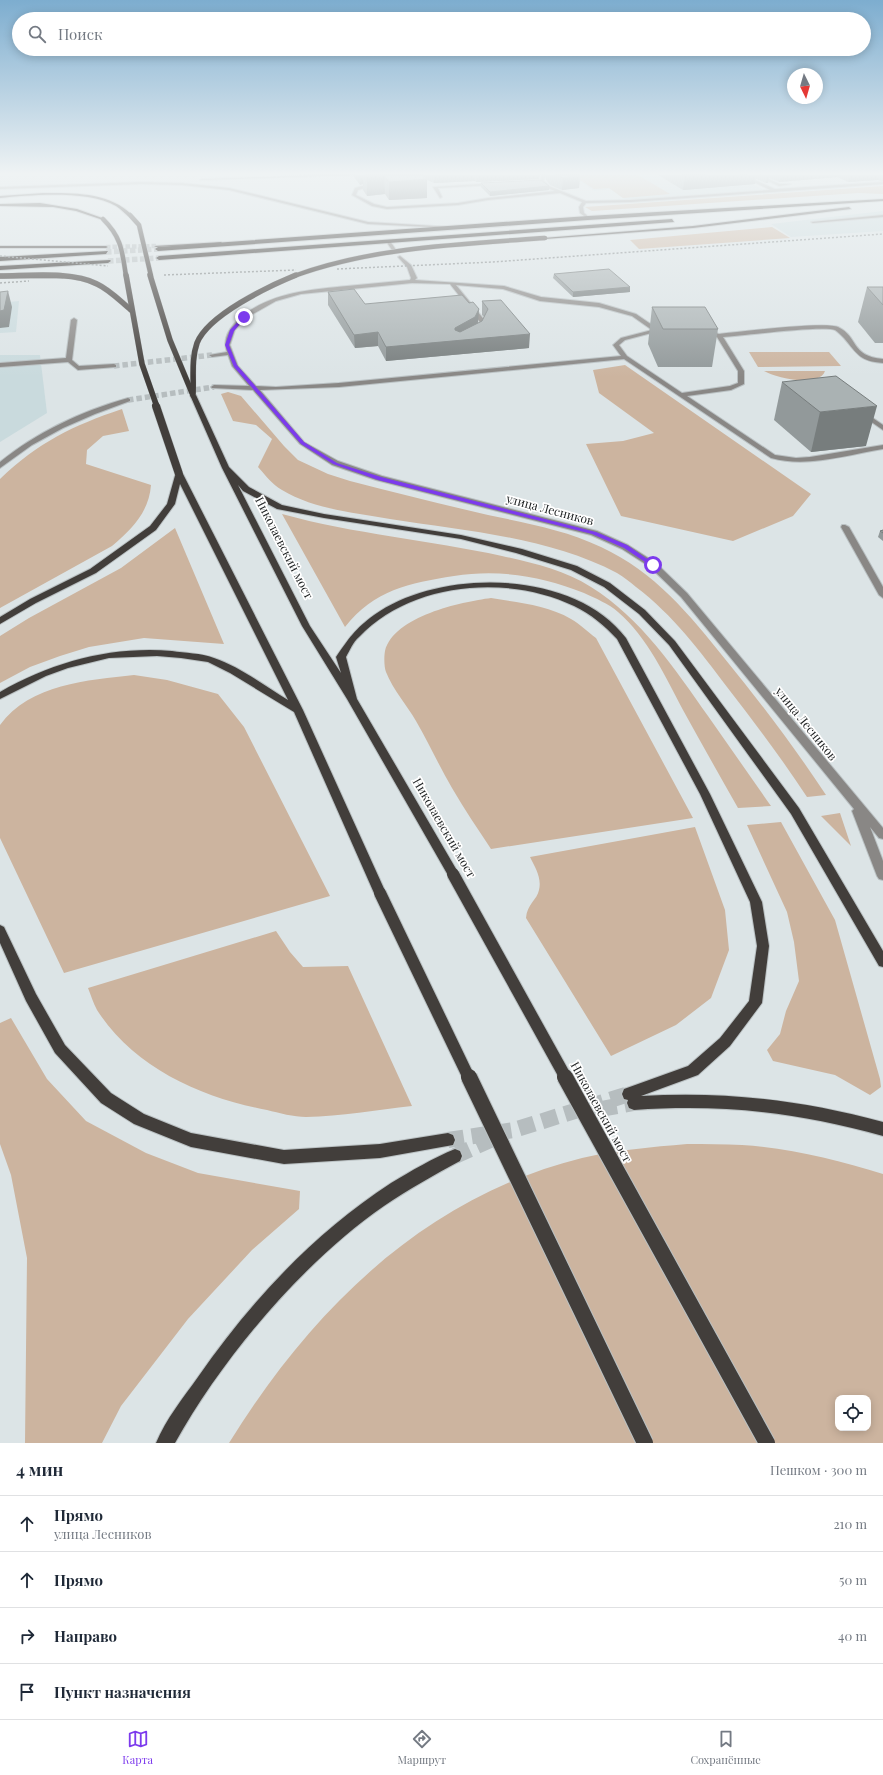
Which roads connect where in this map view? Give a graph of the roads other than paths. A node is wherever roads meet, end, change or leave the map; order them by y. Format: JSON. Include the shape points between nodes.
{"nodes":[{"id":1,"x":120,"y":242,"type":"edge"},
{"id":2,"x":143,"y":242,"type":"edge"},
{"id":3,"x":243,"y":242,"type":"edge"},
{"id":4,"x":383,"y":242,"type":"edge"},
{"id":5,"x":388,"y":242,"type":"edge"},
{"id":6,"x":494,"y":242,"type":"edge"},
{"id":7,"x":0,"y":247,"type":"edge"},
{"id":8,"x":157,"y":248,"type":"tunnel mouth"},
{"id":9,"x":394,"y":249,"type":"dead end"},
{"id":10,"x":106,"y":250,"type":"joint"},
{"id":11,"x":400,"y":256,"type":"dead end"},
{"id":12,"x":0,"y":258,"type":"edge"},
{"id":13,"x":159,"y":258,"type":"tunnel mouth"},
{"id":14,"x":108,"y":261,"type":"tunnel mouth"},
{"id":15,"x":0,"y":268,"type":"edge"},
{"id":16,"x":0,"y":276,"type":"edge"},
{"id":17,"x":412,"y":281,"type":"junction"},
{"id":18,"x":452,"y":283,"type":"junction"},
{"id":19,"x":131,"y":310,"type":"junction"},
{"id":20,"x":74,"y":320,"type":"dead end"},
{"id":21,"x":694,"y":329,"type":"edge"},
{"id":22,"x":656,"y":330,"type":"junction"},
{"id":23,"x":668,"y":330,"type":"edge"},
{"id":24,"x":719,"y":336,"type":"junction"},
{"id":25,"x":472,"y":337,"type":"edge"},
{"id":26,"x":229,"y":353,"type":"junction"},
{"id":27,"x":212,"y":355,"type":"tunnel mouth"},
{"id":28,"x":625,"y":357,"type":"junction"},
{"id":29,"x":69,"y":360,"type":"junction"},
{"id":30,"x":883,"y":361,"type":"edge"},
{"id":31,"x":0,"y":365,"type":"edge"},
{"id":32,"x":114,"y":366,"type":"tunnel mouth"},
{"id":33,"x":214,"y":387,"type":"tunnel mouth"},
{"id":34,"x":253,"y":388,"type":"junction"},
{"id":35,"x":193,"y":395,"type":"junction"},
{"id":36,"x":681,"y":395,"type":"junction"},
{"id":37,"x":128,"y":400,"type":"tunnel mouth"},
{"id":38,"x":859,"y":410,"type":"dead end"},
{"id":39,"x":883,"y":428,"type":"edge"},
{"id":40,"x":883,"y":447,"type":"edge"},
{"id":41,"x":0,"y":466,"type":"edge"},
{"id":42,"x":226,"y":468,"type":"junction"},
{"id":43,"x":179,"y":474,"type":"junction"},
{"id":44,"x":845,"y":527,"type":"dead end"},
{"id":45,"x":883,"y":595,"type":"edge"},
{"id":46,"x":0,"y":621,"type":"edge"},
{"id":47,"x":0,"y":696,"type":"edge"},
{"id":48,"x":352,"y":699,"type":"junction"},
{"id":49,"x":298,"y":710,"type":"junction"},
{"id":50,"x":855,"y":803,"type":"junction"},
{"id":51,"x":883,"y":835,"type":"edge"},
{"id":52,"x":883,"y":876,"type":"edge"},
{"id":53,"x":0,"y":930,"type":"edge"},
{"id":54,"x":883,"y":962,"type":"edge"},
{"id":55,"x":883,"y":1129,"type":"edge"},
{"id":56,"x":448,"y":1140,"type":"tunnel mouth"},
{"id":57,"x":455,"y":1156,"type":"tunnel mouth"},
{"id":58,"x":165,"y":1443,"type":"edge"},
{"id":59,"x":645,"y":1443,"type":"edge"},
{"id":60,"x":767,"y":1443,"type":"edge"}],
"edges":[{"from":1,"to":19,"type":"main road","bridge":true},
{"from":2,"to":35,"type":"main road","name":"Николаевский мост","bridge":true,"via":[[154,292],[170,340]]},
{"from":3,"to":8,"type":"highway"},
{"from":4,"to":13,"type":"highway"},
{"from":5,"to":9,"type":"street"},
{"from":6,"to":35,"type":"main road","bridge":true,"via":[[376,255],[337,264],[268,287],[237,304],[217,320],[199,340],[195,351]]},
{"from":7,"to":10,"type":"main road"},
{"from":10,"to":12,"type":"highway"},
{"from":11,"to":17,"type":"street","via":[[409,266],[414,278]]},
{"from":14,"to":15,"type":"highway"},
{"from":16,"to":19,"type":"main road","bridge":true,"via":[[61,277],[96,283]]},
{"from":17,"to":18,"type":"street"},
{"from":17,"to":26,"type":"street","via":[[300,292],[274,300],[244,317],[232,330],[227,345]]},
{"from":18,"to":22,"type":"street","via":[[504,288],[540,299],[598,305],[634,315]]},
{"from":18,"to":25,"type":"street","via":[[483,322],[478,333]]},
{"from":19,"to":43,"type":"main road","bridge":true,"via":[[142,364]]},
{"from":20,"to":29,"type":"street"},
{"from":21,"to":24,"type":"street"},
{"from":22,"to":23,"type":"street"},
{"from":22,"to":28,"type":"street","via":[[620,341],[616,345]]},
{"from":24,"to":30,"type":"street","via":[[817,327],[836,328],[860,356]]},
{"from":24,"to":36,"type":"street","via":[[741,371],[741,384],[731,388]]},
{"from":26,"to":27,"type":"street"},
{"from":26,"to":34,"type":"street","name":"улица Лесников","via":[[235,366]]},
{"from":28,"to":34,"type":"street","via":[[339,385]]},
{"from":28,"to":36,"type":"street"},
{"from":29,"to":31,"type":"street"},
{"from":29,"to":32,"type":"street","via":[[78,368]]},
{"from":33,"to":34,"type":"street"},
{"from":34,"to":50,"type":"street","name":"улица Лесников","via":[[302,443],[335,464],[379,478],[594,533],[625,547],[653,565],[684,595],[719,636]]},
{"from":35,"to":42,"type":"main road","name":"Николаевский мост"},
{"from":36,"to":40,"type":"street","via":[[780,460]]},
{"from":37,"to":41,"type":"street","via":[[58,426],[29,442]]},
{"from":38,"to":39,"type":"street"},
{"from":42,"to":48,"type":"main road","name":"Николаевский мост","via":[[306,626]]},
{"from":42,"to":54,"type":"main road","via":[[246,489],[280,506],[324,516],[461,537],[519,551],[574,568],[607,585],[642,612],[672,643],[781,791]]},
{"from":43,"to":46,"type":"main road","via":[[171,504],[153,528],[93,571]]},
{"from":43,"to":49,"type":"main road"},
{"from":44,"to":45,"type":"street"},
{"from":47,"to":49,"type":"main road","via":[[30,679],[68,664],[128,652],[165,653],[209,659]]},
{"from":48,"to":55,"type":"main road","via":[[341,657],[356,634],[394,606],[414,597],[458,585],[538,590],[577,604],[604,620],[621,638],[707,799],[756,902],[763,946],[755,1003],[725,1042],[693,1070],[631,1099],[735,1100],[764,1103],[853,1120]]},
{"from":48,"to":60,"type":"main road","name":"Николаевский мост","bridge":true,"via":[[453,874]]},
{"from":49,"to":59,"type":"main road","bridge":true,"via":[[380,893]]},
{"from":50,"to":51,"type":"street","name":"улица Лесников"},
{"from":50,"to":52,"type":"street"},
{"from":53,"to":56,"type":"main road","via":[[31,997],[60,1049],[106,1098],[139,1119],[191,1140],[284,1157],[380,1151]]},
{"from":57,"to":58,"type":"main road","via":[[424,1171],[358,1216],[309,1259],[260,1309],[213,1369]]}]}
